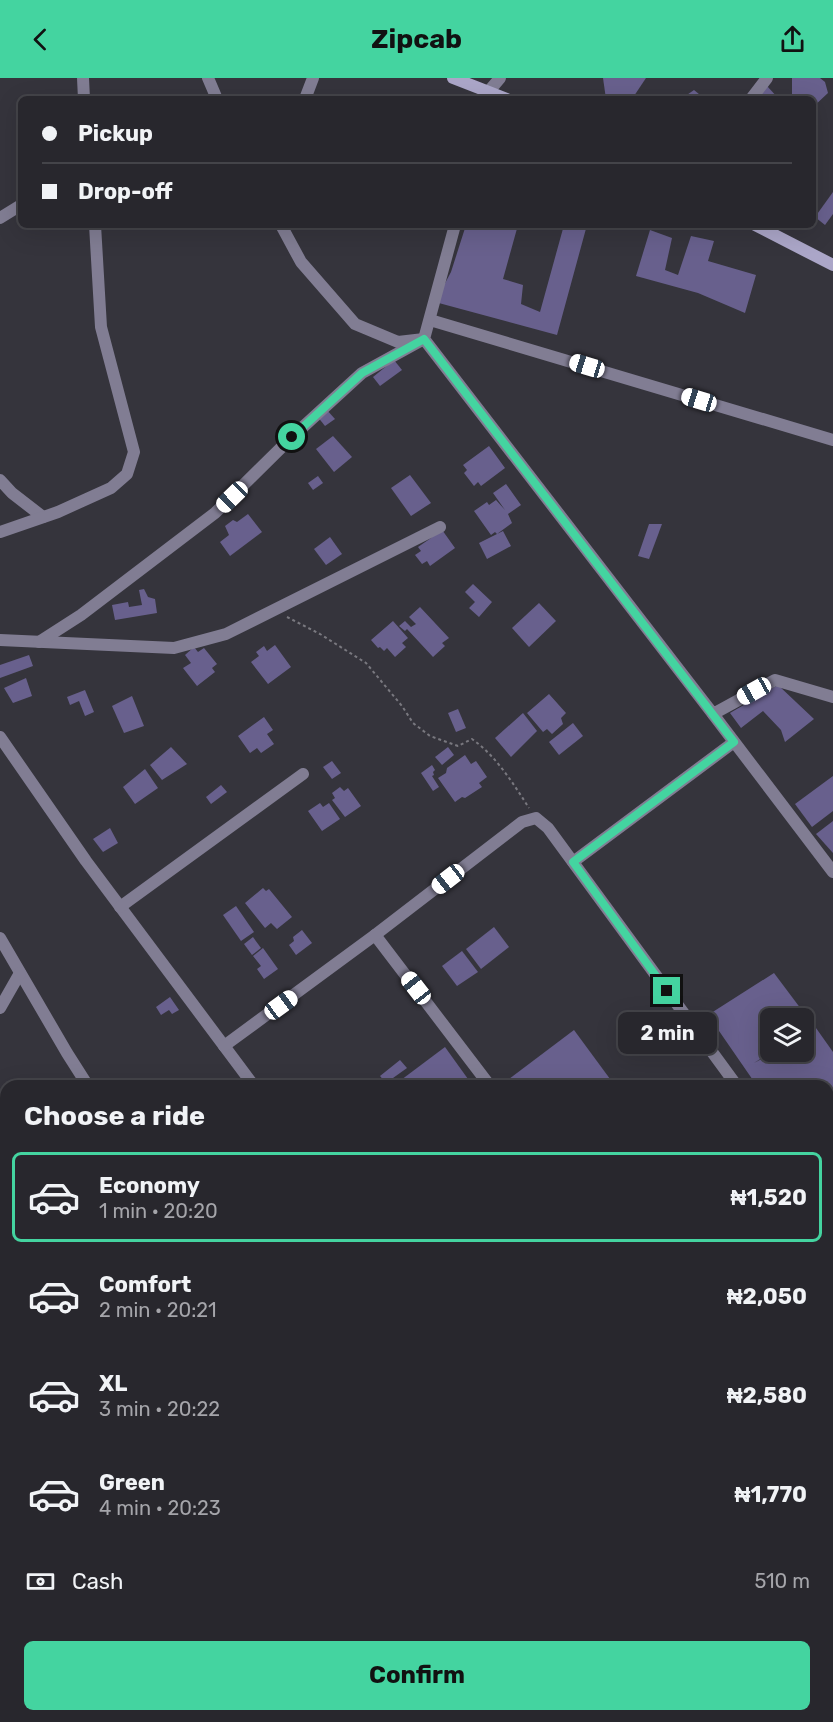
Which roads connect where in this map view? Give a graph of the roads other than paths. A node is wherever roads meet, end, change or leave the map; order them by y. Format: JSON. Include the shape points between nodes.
{"nodes":[{"id":1,"x":82,"y":78,"type":"edge"},
{"id":2,"x":208,"y":78,"type":"edge"},
{"id":3,"x":314,"y":78,"type":"edge"},
{"id":4,"x":453,"y":78,"type":"edge"},
{"id":5,"x":500,"y":78,"type":"edge"},
{"id":6,"x":767,"y":78,"type":"edge"},
{"id":7,"x":488,"y":95,"type":"edge"},
{"id":8,"x":84,"y":96,"type":"edge"},
{"id":9,"x":216,"y":96,"type":"edge"},
{"id":10,"x":306,"y":96,"type":"edge"},
{"id":11,"x":753,"y":96,"type":"edge"},
{"id":12,"x":18,"y":207,"type":"edge"},
{"id":13,"x":0,"y":218,"type":"edge"},
{"id":14,"x":94,"y":228,"type":"edge"},
{"id":15,"x":283,"y":228,"type":"edge"},
{"id":16,"x":454,"y":228,"type":"edge"},
{"id":17,"x":761,"y":228,"type":"edge"},
{"id":18,"x":833,"y":265,"type":"edge"},
{"id":19,"x":430,"y":320,"type":"junction"},
{"id":20,"x":424,"y":339,"type":"junction"},
{"id":21,"x":833,"y":440,"type":"edge"},
{"id":22,"x":0,"y":480,"type":"edge"},
{"id":23,"x":44,"y":517,"type":"junction"},
{"id":24,"x":440,"y":527,"type":"dead end"},
{"id":25,"x":0,"y":532,"type":"edge"},
{"id":26,"x":0,"y":640,"type":"edge"},
{"id":27,"x":39,"y":642,"type":"junction"},
{"id":28,"x":833,"y":697,"type":"edge"},
{"id":29,"x":713,"y":714,"type":"junction"},
{"id":30,"x":0,"y":737,"type":"edge"},
{"id":31,"x":734,"y":742,"type":"junction"},
{"id":32,"x":303,"y":774,"type":"dead end"},
{"id":33,"x":573,"y":862,"type":"junction"},
{"id":34,"x":833,"y":872,"type":"edge"},
{"id":35,"x":120,"y":907,"type":"junction"},
{"id":36,"x":375,"y":935,"type":"junction"},
{"id":37,"x":0,"y":938,"type":"edge"},
{"id":38,"x":20,"y":973,"type":"junction"},
{"id":39,"x":0,"y":1008,"type":"edge"},
{"id":40,"x":224,"y":1046,"type":"junction"},
{"id":41,"x":84,"y":1080,"type":"edge"},
{"id":42,"x":250,"y":1080,"type":"edge"},
{"id":43,"x":485,"y":1080,"type":"edge"},
{"id":44,"x":733,"y":1080,"type":"edge"}],
"edges":[{"from":1,"to":8,"type":"street"},
{"from":2,"to":9,"type":"street"},
{"from":3,"to":10,"type":"street"},
{"from":4,"to":7,"type":"main road"},
{"from":5,"to":7,"type":"street"},
{"from":6,"to":11,"type":"street"},
{"from":12,"to":13,"type":"street"},
{"from":14,"to":23,"type":"street","via":[[101,327],[135,452],[128,474],[111,488]]},
{"from":15,"to":20,"type":"street","via":[[301,262],[355,324],[398,342]]},
{"from":16,"to":19,"type":"street"},
{"from":17,"to":18,"type":"main road"},
{"from":19,"to":20,"type":"street"},
{"from":19,"to":21,"type":"street"},
{"from":20,"to":27,"type":"street","via":[[362,373],[215,513],[81,615]]},
{"from":20,"to":29,"type":"street"},
{"from":22,"to":23,"type":"street"},
{"from":23,"to":25,"type":"street"},
{"from":24,"to":27,"type":"street","via":[[226,634],[174,648]]},
{"from":26,"to":27,"type":"street"},
{"from":28,"to":29,"type":"street","via":[[775,680]]},
{"from":29,"to":31,"type":"street"},
{"from":30,"to":35,"type":"street"},
{"from":31,"to":33,"type":"street"},
{"from":31,"to":34,"type":"street"},
{"from":32,"to":35,"type":"street"},
{"from":33,"to":36,"type":"street","via":[[536,818],[522,822]]},
{"from":33,"to":44,"type":"street"},
{"from":35,"to":40,"type":"street"},
{"from":36,"to":40,"type":"street"},
{"from":36,"to":43,"type":"street"},
{"from":37,"to":38,"type":"street"},
{"from":38,"to":39,"type":"street"},
{"from":38,"to":41,"type":"street"},
{"from":40,"to":42,"type":"street"}]}
